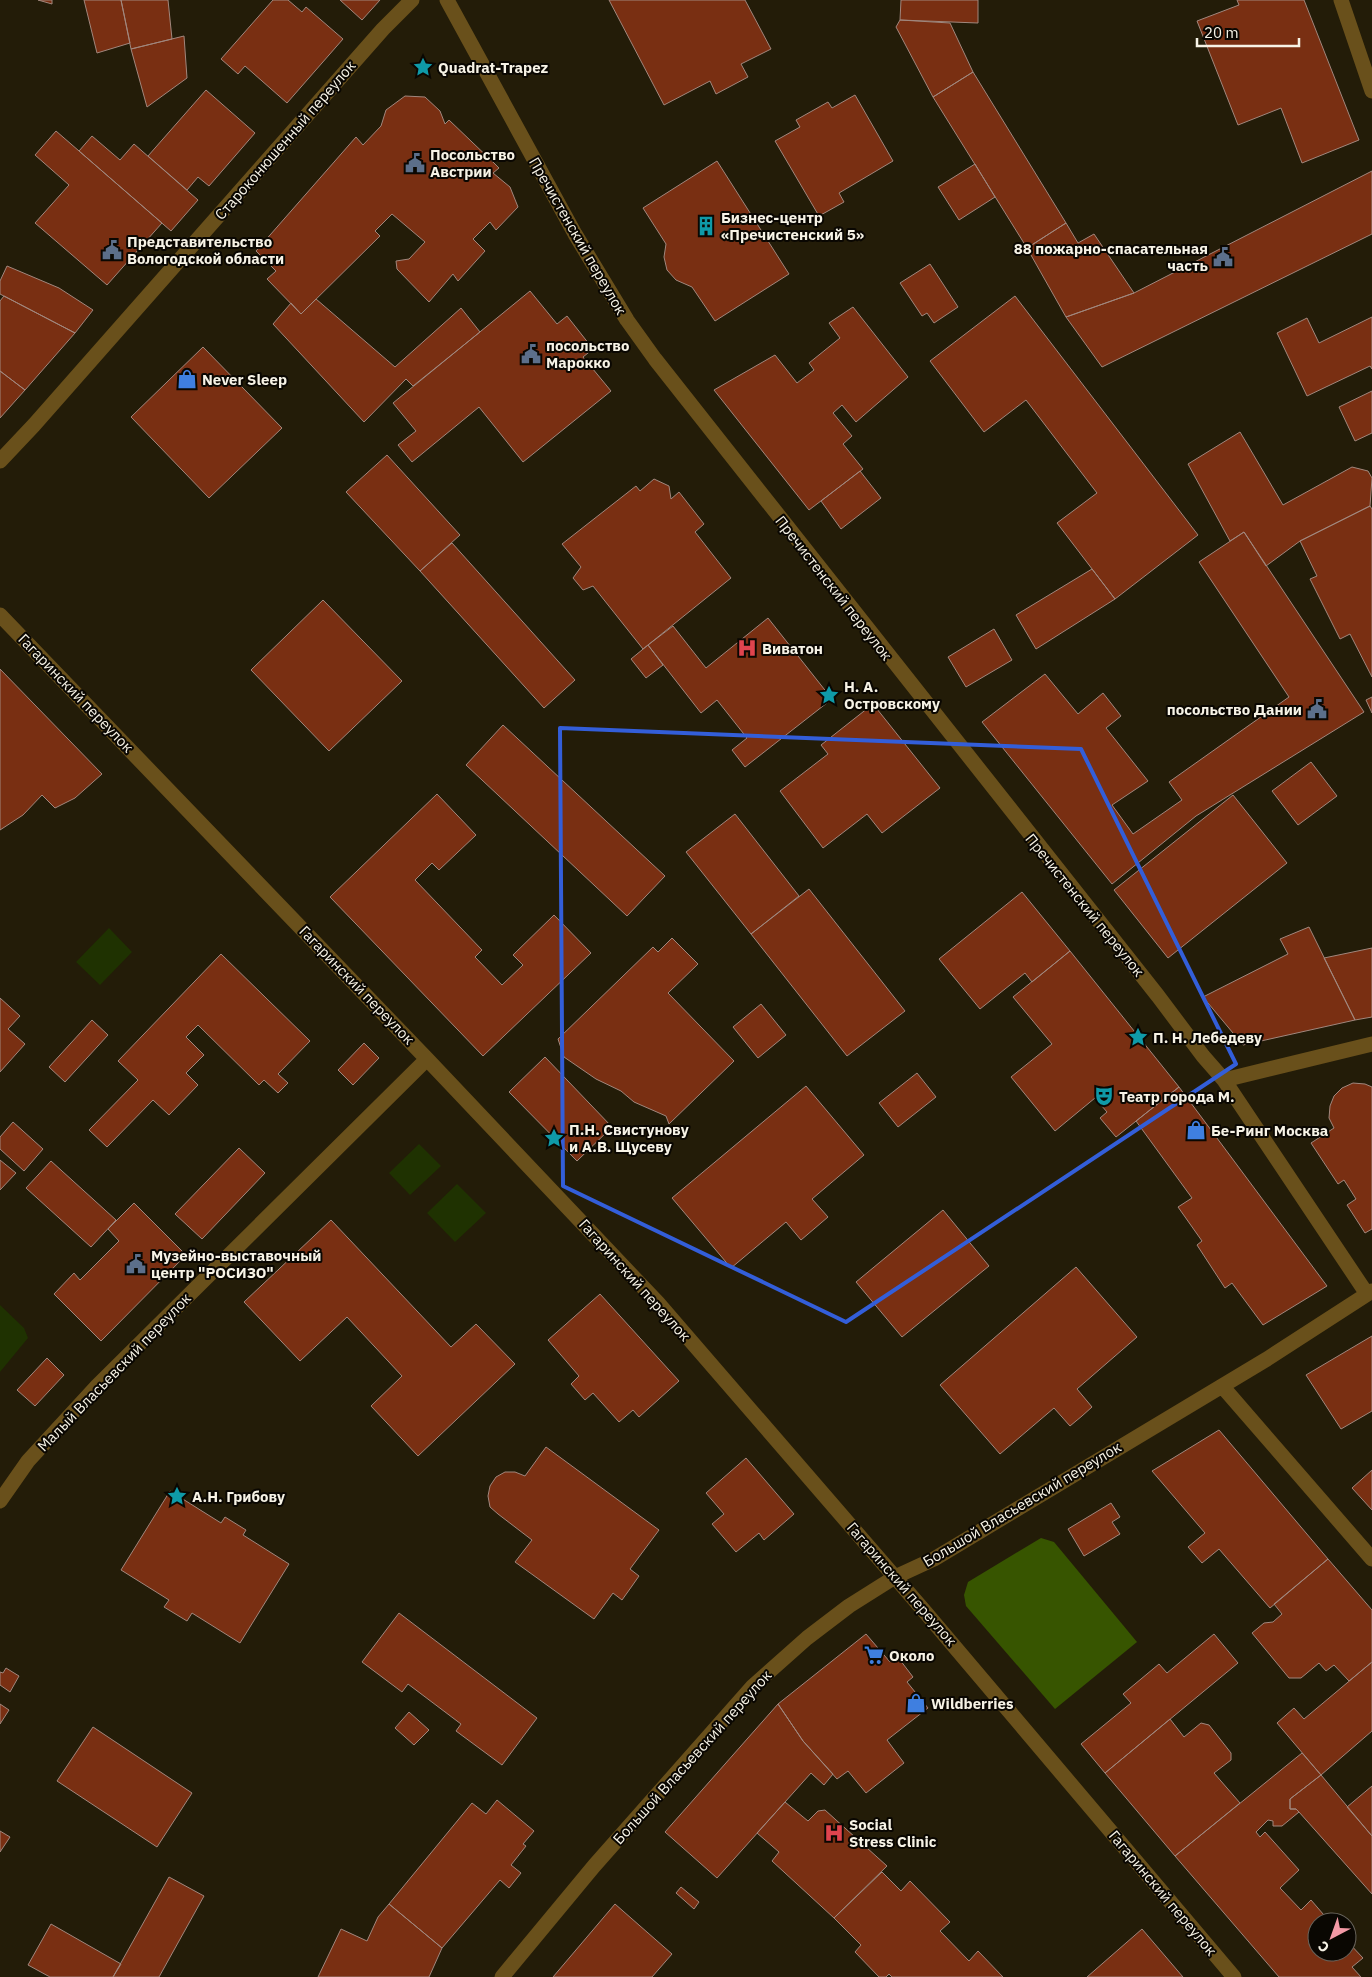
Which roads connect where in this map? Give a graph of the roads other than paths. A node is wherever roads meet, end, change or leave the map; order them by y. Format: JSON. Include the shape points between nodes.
{"nodes":[{"id":1,"x":412,"y":0,"type":"edge"},
{"id":2,"x":447,"y":0,"type":"edge"},
{"id":3,"x":1342,"y":0,"type":"edge"},
{"id":4,"x":1372,"y":91,"type":"edge"},
{"id":5,"x":0,"y":461,"type":"edge"},
{"id":6,"x":0,"y":615,"type":"edge"},
{"id":7,"x":1372,"y":1044,"type":"edge"},
{"id":8,"x":427,"y":1059,"type":"junction"},
{"id":9,"x":1224,"y":1080,"type":"junction"},
{"id":10,"x":1370,"y":1292,"type":"edge"},
{"id":11,"x":1222,"y":1386,"type":"junction"},
{"id":12,"x":0,"y":1501,"type":"edge"},
{"id":13,"x":1372,"y":1559,"type":"edge"},
{"id":14,"x":895,"y":1577,"type":"junction"},
{"id":15,"x":502,"y":1977,"type":"edge"},
{"id":16,"x":1234,"y":1977,"type":"edge"}],
"edges":[{"from":1,"to":5,"type":"street","name":"Староконюшенный переулок"},
{"from":2,"to":9,"type":"street","name":"Пречистенский переулок","via":[[589,259],[655,359]]},
{"from":3,"to":4,"type":"street"},
{"from":6,"to":8,"type":"street","name":"Гагаринский переулок"},
{"from":7,"to":9,"type":"street"},
{"from":8,"to":12,"type":"street","name":"Малый Власьевский переулок","via":[[97,1386],[33,1455]]},
{"from":8,"to":14,"type":"street","name":"Гагаринский переулок","via":[[658,1303]]},
{"from":9,"to":10,"type":"street","name":"Пречистенский переулок"},
{"from":10,"to":11,"type":"street","name":"Большой Власьевский переулок"},
{"from":11,"to":13,"type":"street"},
{"from":11,"to":14,"type":"street","name":"Большой Власьевский переулок","via":[[934,1559]]},
{"from":14,"to":15,"type":"street","name":"Большой Власьевский переулок","via":[[807,1638],[753,1686],[594,1866]]},
{"from":14,"to":16,"type":"street","name":"Гагаринский переулок"}]}
